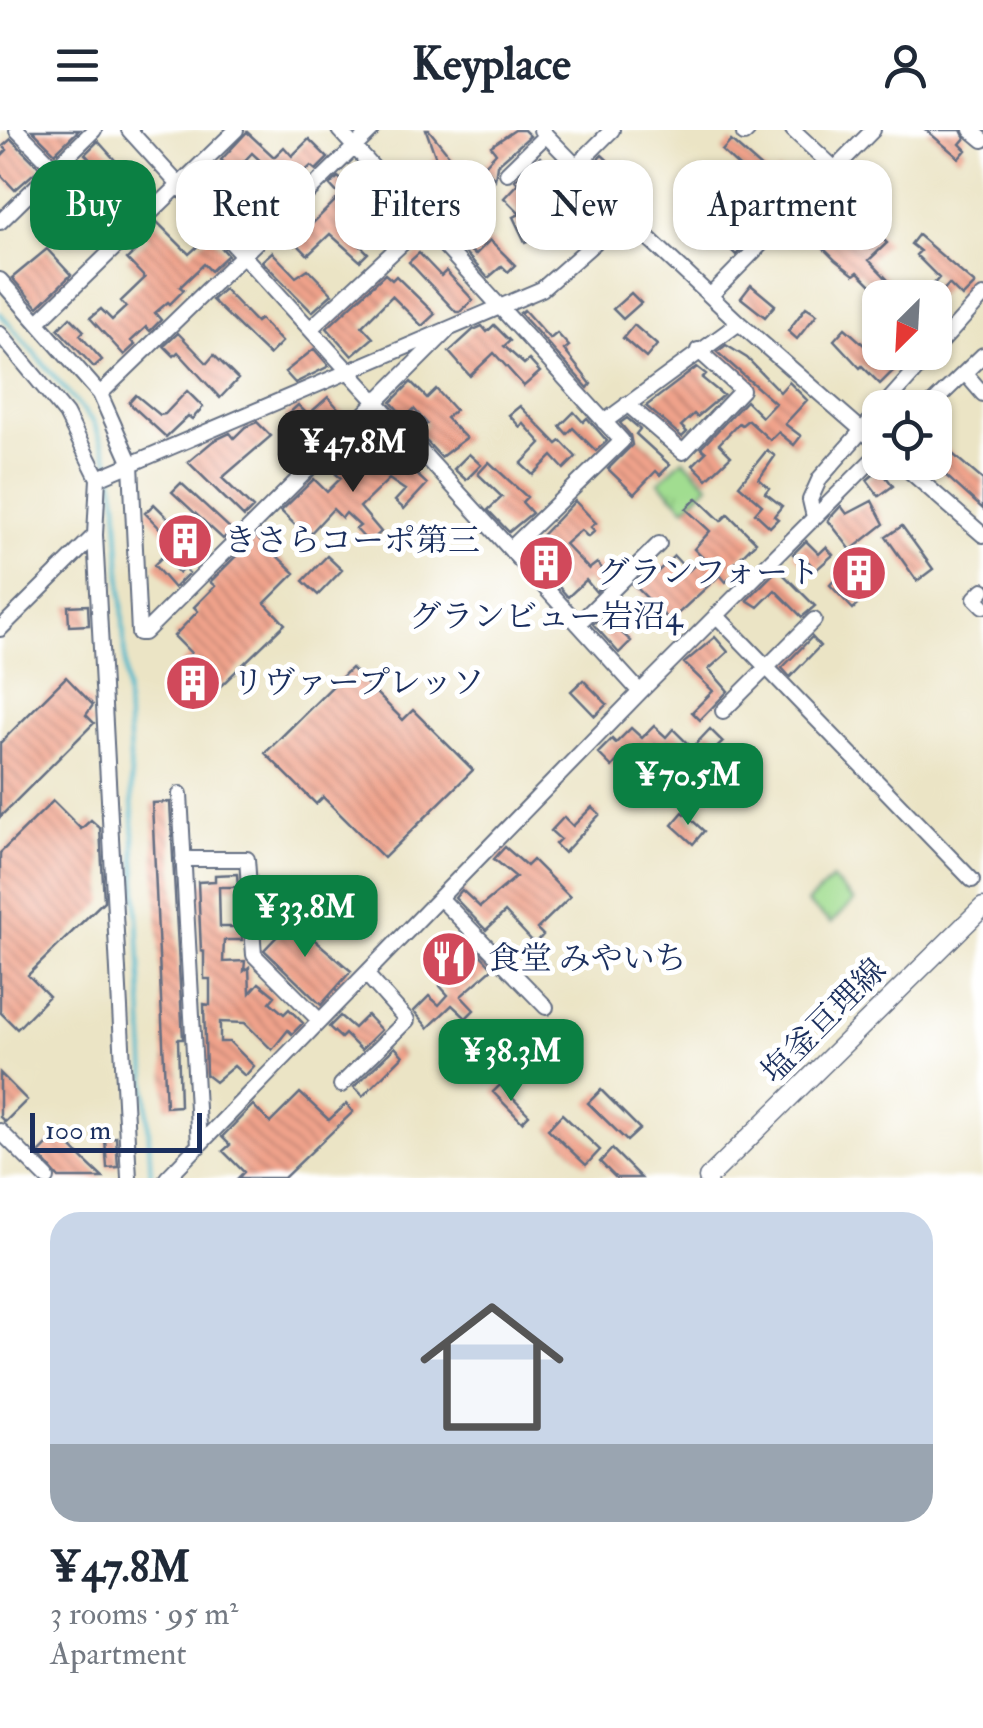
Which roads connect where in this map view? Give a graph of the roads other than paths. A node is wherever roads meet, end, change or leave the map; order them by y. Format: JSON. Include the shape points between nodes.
{"nodes":[{"id":1,"x":17,"y":130,"type":"edge"},
{"id":2,"x":128,"y":130,"type":"edge"},
{"id":3,"x":236,"y":130,"type":"edge"},
{"id":4,"x":339,"y":130,"type":"edge"},
{"id":5,"x":372,"y":130,"type":"edge"},
{"id":6,"x":612,"y":130,"type":"edge"},
{"id":7,"x":793,"y":130,"type":"edge"},
{"id":8,"x":873,"y":130,"type":"edge"},
{"id":9,"x":971,"y":130,"type":"edge"},
{"id":10,"x":91,"y":131,"type":"edge"},
{"id":11,"x":544,"y":132,"type":"edge"},
{"id":12,"x":983,"y":140,"type":"edge"},
{"id":13,"x":354,"y":147,"type":"junction"},
{"id":14,"x":47,"y":160,"type":"edge"},
{"id":15,"x":63,"y":160,"type":"edge"},
{"id":16,"x":204,"y":160,"type":"edge"},
{"id":17,"x":366,"y":160,"type":"edge"},
{"id":18,"x":570,"y":160,"type":"edge"},
{"id":19,"x":582,"y":160,"type":"edge"},
{"id":20,"x":825,"y":160,"type":"edge"},
{"id":21,"x":844,"y":160,"type":"edge"},
{"id":22,"x":506,"y":173,"type":"dead end"},
{"id":23,"x":176,"y":183,"type":"edge"},
{"id":24,"x":176,"y":187,"type":"edge"},
{"id":25,"x":30,"y":193,"type":"edge"},
{"id":26,"x":0,"y":222,"type":"edge"},
{"id":27,"x":653,"y":241,"type":"edge"},
{"id":28,"x":238,"y":250,"type":"edge"},
{"id":29,"x":398,"y":250,"type":"edge"},
{"id":30,"x":446,"y":250,"type":"edge"},
{"id":31,"x":586,"y":250,"type":"edge"},
{"id":32,"x":755,"y":250,"type":"edge"},
{"id":33,"x":244,"y":257,"type":"junction"},
{"id":34,"x":0,"y":280,"type":"edge"},
{"id":35,"x":711,"y":295,"type":"junction"},
{"id":36,"x":983,"y":296,"type":"edge"},
{"id":37,"x":499,"y":307,"type":"junction"},
{"id":38,"x":38,"y":322,"type":"junction"},
{"id":39,"x":739,"y":322,"type":"junction"},
{"id":40,"x":310,"y":330,"type":"junction"},
{"id":41,"x":447,"y":331,"type":"junction"},
{"id":42,"x":952,"y":331,"type":"edge"},
{"id":43,"x":0,"y":334,"type":"edge"},
{"id":44,"x":698,"y":350,"type":"junction"},
{"id":45,"x":983,"y":355,"type":"edge"},
{"id":46,"x":917,"y":370,"type":"edge"},
{"id":47,"x":348,"y":371,"type":"junction"},
{"id":48,"x":965,"y":373,"type":"junction"},
{"id":49,"x":898,"y":390,"type":"edge"},
{"id":50,"x":947,"y":390,"type":"edge"},
{"id":51,"x":100,"y":394,"type":"junction"},
{"id":52,"x":983,"y":394,"type":"edge"},
{"id":53,"x":378,"y":402,"type":"junction"},
{"id":54,"x":627,"y":404,"type":"junction"},
{"id":55,"x":604,"y":422,"type":"junction"},
{"id":56,"x":862,"y":430,"type":"joint"},
{"id":57,"x":127,"y":465,"type":"junction"},
{"id":58,"x":862,"y":468,"type":"edge"},
{"id":59,"x":98,"y":478,"type":"junction"},
{"id":60,"x":919,"y":480,"type":"edge"},
{"id":61,"x":814,"y":517,"type":"junction"},
{"id":62,"x":95,"y":535,"type":"junction"},
{"id":63,"x":983,"y":536,"type":"edge"},
{"id":64,"x":659,"y":544,"type":"dead end"},
{"id":65,"x":510,"y":549,"type":"junction"},
{"id":66,"x":983,"y":590,"type":"edge"},
{"id":67,"x":983,"y":606,"type":"edge"},
{"id":68,"x":716,"y":616,"type":"junction"},
{"id":69,"x":814,"y":620,"type":"dead end"},
{"id":70,"x":578,"y":624,"type":"junction"},
{"id":71,"x":0,"y":628,"type":"edge"},
{"id":72,"x":767,"y":667,"type":"junction"},
{"id":73,"x":640,"y":692,"type":"junction"},
{"id":74,"x":723,"y":711,"type":"dead end"},
{"id":75,"x":180,"y":794,"type":"dead end"},
{"id":76,"x":183,"y":859,"type":"junction"},
{"id":77,"x":972,"y":880,"type":"dead end"},
{"id":78,"x":440,"y":898,"type":"junction"},
{"id":79,"x":983,"y":906,"type":"edge"},
{"id":80,"x":366,"y":974,"type":"junction"},
{"id":81,"x":546,"y":1007,"type":"dead end"},
{"id":82,"x":320,"y":1020,"type":"junction"},
{"id":83,"x":341,"y":1085,"type":"dead end"},
{"id":84,"x":0,"y":1131,"type":"edge"},
{"id":85,"x":199,"y":1146,"type":"junction"},
{"id":86,"x":47,"y":1178,"type":"edge"},
{"id":87,"x":129,"y":1178,"type":"edge"},
{"id":88,"x":167,"y":1178,"type":"edge"},
{"id":89,"x":708,"y":1178,"type":"edge"}],
"edges":[{"from":1,"to":14,"type":"street"},
{"from":2,"to":23,"type":"street"},
{"from":3,"to":16,"type":"street"},
{"from":4,"to":13,"type":"street"},
{"from":5,"to":13,"type":"street"},
{"from":6,"to":19,"type":"street"},
{"from":7,"to":20,"type":"street"},
{"from":8,"to":21,"type":"street"},
{"from":9,"to":12,"type":"street"},
{"from":10,"to":15,"type":"street"},
{"from":11,"to":18,"type":"street"},
{"from":11,"to":22,"type":"street"},
{"from":13,"to":17,"type":"street"},
{"from":13,"to":33,"type":"street"},
{"from":24,"to":38,"type":"street"},
{"from":25,"to":26,"type":"street"},
{"from":27,"to":35,"type":"street"},
{"from":28,"to":33,"type":"street"},
{"from":29,"to":40,"type":"street"},
{"from":30,"to":37,"type":"street"},
{"from":31,"to":37,"type":"street","via":[[542,288]]},
{"from":32,"to":35,"type":"street"},
{"from":33,"to":40,"type":"street"},
{"from":33,"to":51,"type":"street"},
{"from":34,"to":38,"type":"street"},
{"from":35,"to":39,"type":"street"},
{"from":36,"to":42,"type":"street"},
{"from":37,"to":41,"type":"street"},
{"from":37,"to":55,"type":"street"},
{"from":38,"to":51,"type":"street"},
{"from":39,"to":44,"type":"street"},
{"from":39,"to":56,"type":"street"},
{"from":40,"to":47,"type":"street"},
{"from":41,"to":47,"type":"street"},
{"from":41,"to":53,"type":"street"},
{"from":43,"to":59,"type":"street","via":[[66,414]]},
{"from":44,"to":54,"type":"street"},
{"from":44,"to":54,"type":"street","via":[[742,390],[684,452]]},
{"from":45,"to":48,"type":"street"},
{"from":46,"to":49,"type":"street"},
{"from":47,"to":53,"type":"street"},
{"from":47,"to":57,"type":"street"},
{"from":48,"to":50,"type":"street"},
{"from":48,"to":52,"type":"street"},
{"from":51,"to":57,"type":"street"},
{"from":53,"to":57,"type":"street","via":[[144,633],[138,633]]},
{"from":53,"to":65,"type":"street"},
{"from":54,"to":55,"type":"street"},
{"from":55,"to":65,"type":"street","via":[[622,441]]},
{"from":56,"to":61,"type":"street","via":[[820,478],[810,500]]},
{"from":57,"to":59,"type":"street"},
{"from":58,"to":61,"type":"street"},
{"from":59,"to":62,"type":"street"},
{"from":60,"to":63,"type":"street"},
{"from":61,"to":68,"type":"street"},
{"from":62,"to":71,"type":"street"},
{"from":62,"to":87,"type":"street"},
{"from":64,"to":70,"type":"street"},
{"from":65,"to":70,"type":"street"},
{"from":66,"to":67,"type":"street","via":[[975,598]]},
{"from":68,"to":72,"type":"street"},
{"from":68,"to":73,"type":"street"},
{"from":69,"to":72,"type":"street"},
{"from":70,"to":73,"type":"street"},
{"from":72,"to":74,"type":"street"},
{"from":72,"to":77,"type":"street"},
{"from":73,"to":78,"type":"street"},
{"from":75,"to":76,"type":"street"},
{"from":76,"to":82,"type":"street","via":[[247,859],[254,955]]},
{"from":76,"to":85,"type":"street"},
{"from":78,"to":80,"type":"street"},
{"from":78,"to":81,"type":"street"},
{"from":79,"to":89,"type":"main road","name":"塩釜亘理線"},
{"from":80,"to":82,"type":"street"},
{"from":80,"to":83,"type":"street","via":[[408,1020]]},
{"from":82,"to":85,"type":"street"},
{"from":84,"to":86,"type":"street"},
{"from":85,"to":88,"type":"street"}]}
